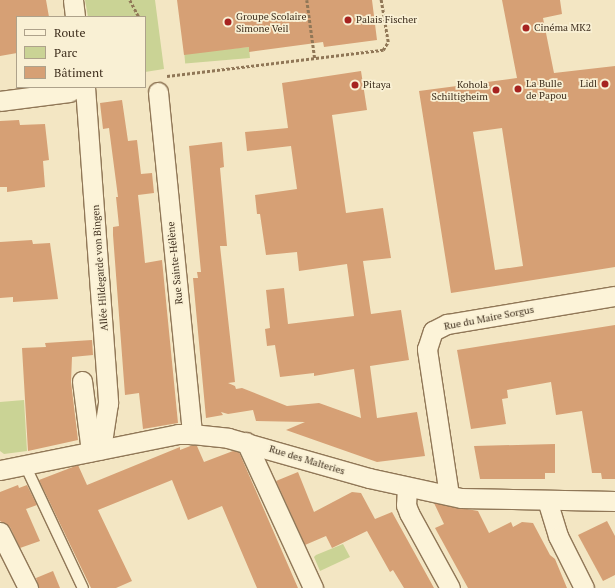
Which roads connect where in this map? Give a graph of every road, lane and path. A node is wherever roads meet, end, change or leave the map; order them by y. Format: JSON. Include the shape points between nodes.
{"nodes":[{"id":1,"x":72,"y":0,"type":"edge"},
{"id":2,"x":130,"y":0,"type":"edge"},
{"id":3,"x":307,"y":0,"type":"edge"},
{"id":4,"x":381,"y":0,"type":"edge"},
{"id":5,"x":76,"y":16,"type":"edge"},
{"id":6,"x":138,"y":16,"type":"edge"},
{"id":7,"x":315,"y":59,"type":"junction"},
{"id":8,"x":161,"y":84,"type":"joint"},
{"id":9,"x":77,"y":90,"type":"edge"},
{"id":10,"x":0,"y":101,"type":"edge"},
{"id":11,"x":615,"y":296,"type":"edge"},
{"id":12,"x":82,"y":381,"type":"dead end"},
{"id":13,"x":192,"y":434,"type":"junction"},
{"id":14,"x":246,"y":442,"type":"junction"},
{"id":15,"x":96,"y":450,"type":"junction"},
{"id":16,"x":25,"y":465,"type":"junction"},
{"id":17,"x":0,"y":470,"type":"edge"},
{"id":18,"x":407,"y":487,"type":"junction"},
{"id":19,"x":449,"y":495,"type":"junction"},
{"id":20,"x":547,"y":500,"type":"junction"},
{"id":21,"x":615,"y":501,"type":"edge"},
{"id":22,"x":0,"y":532,"type":"edge"},
{"id":23,"x":28,"y":588,"type":"edge"},
{"id":24,"x":83,"y":588,"type":"edge"},
{"id":25,"x":313,"y":588,"type":"edge"},
{"id":26,"x":450,"y":588,"type":"edge"},
{"id":27,"x":584,"y":588,"type":"edge"}],
"edges":[{"from":1,"to":5,"type":"street"},
{"from":2,"to":6,"type":"path"},
{"from":3,"to":7,"type":"path"},
{"from":4,"to":7,"type":"path","via":[[388,42],[383,50]]},
{"from":7,"to":8,"type":"path"},
{"from":8,"to":13,"type":"street","name":"Rue Sainte-Hélène"},
{"from":9,"to":10,"type":"street"},
{"from":9,"to":15,"type":"street","name":"Allée Hildegarde von Bingen","via":[[108,402]]},
{"from":11,"to":19,"type":"street","name":"Rue du Maire Sorgus","via":[[447,324],[433,331],[426,349]]},
{"from":12,"to":15,"type":"street"},
{"from":13,"to":14,"type":"street","name":"Rue des Malteries"},
{"from":13,"to":15,"type":"street","name":"Rue des Malteries","via":[[178,434]]},
{"from":14,"to":18,"type":"street","name":"Rue des Malteries"},
{"from":14,"to":25,"type":"street"},
{"from":15,"to":16,"type":"street","name":"Rue des Malteries"},
{"from":16,"to":17,"type":"street","name":"Rue des Malteries"},
{"from":16,"to":24,"type":"lane"},
{"from":18,"to":19,"type":"street","name":"Rue des Malteries"},
{"from":18,"to":26,"type":"street","via":[[406,505],[409,513]]},
{"from":19,"to":20,"type":"street","name":"Rue des Malteries","via":[[489,500]]},
{"from":20,"to":21,"type":"street","name":"Rue des Malteries"},
{"from":20,"to":27,"type":"street","via":[[558,536]]},
{"from":22,"to":23,"type":"street"}]}
